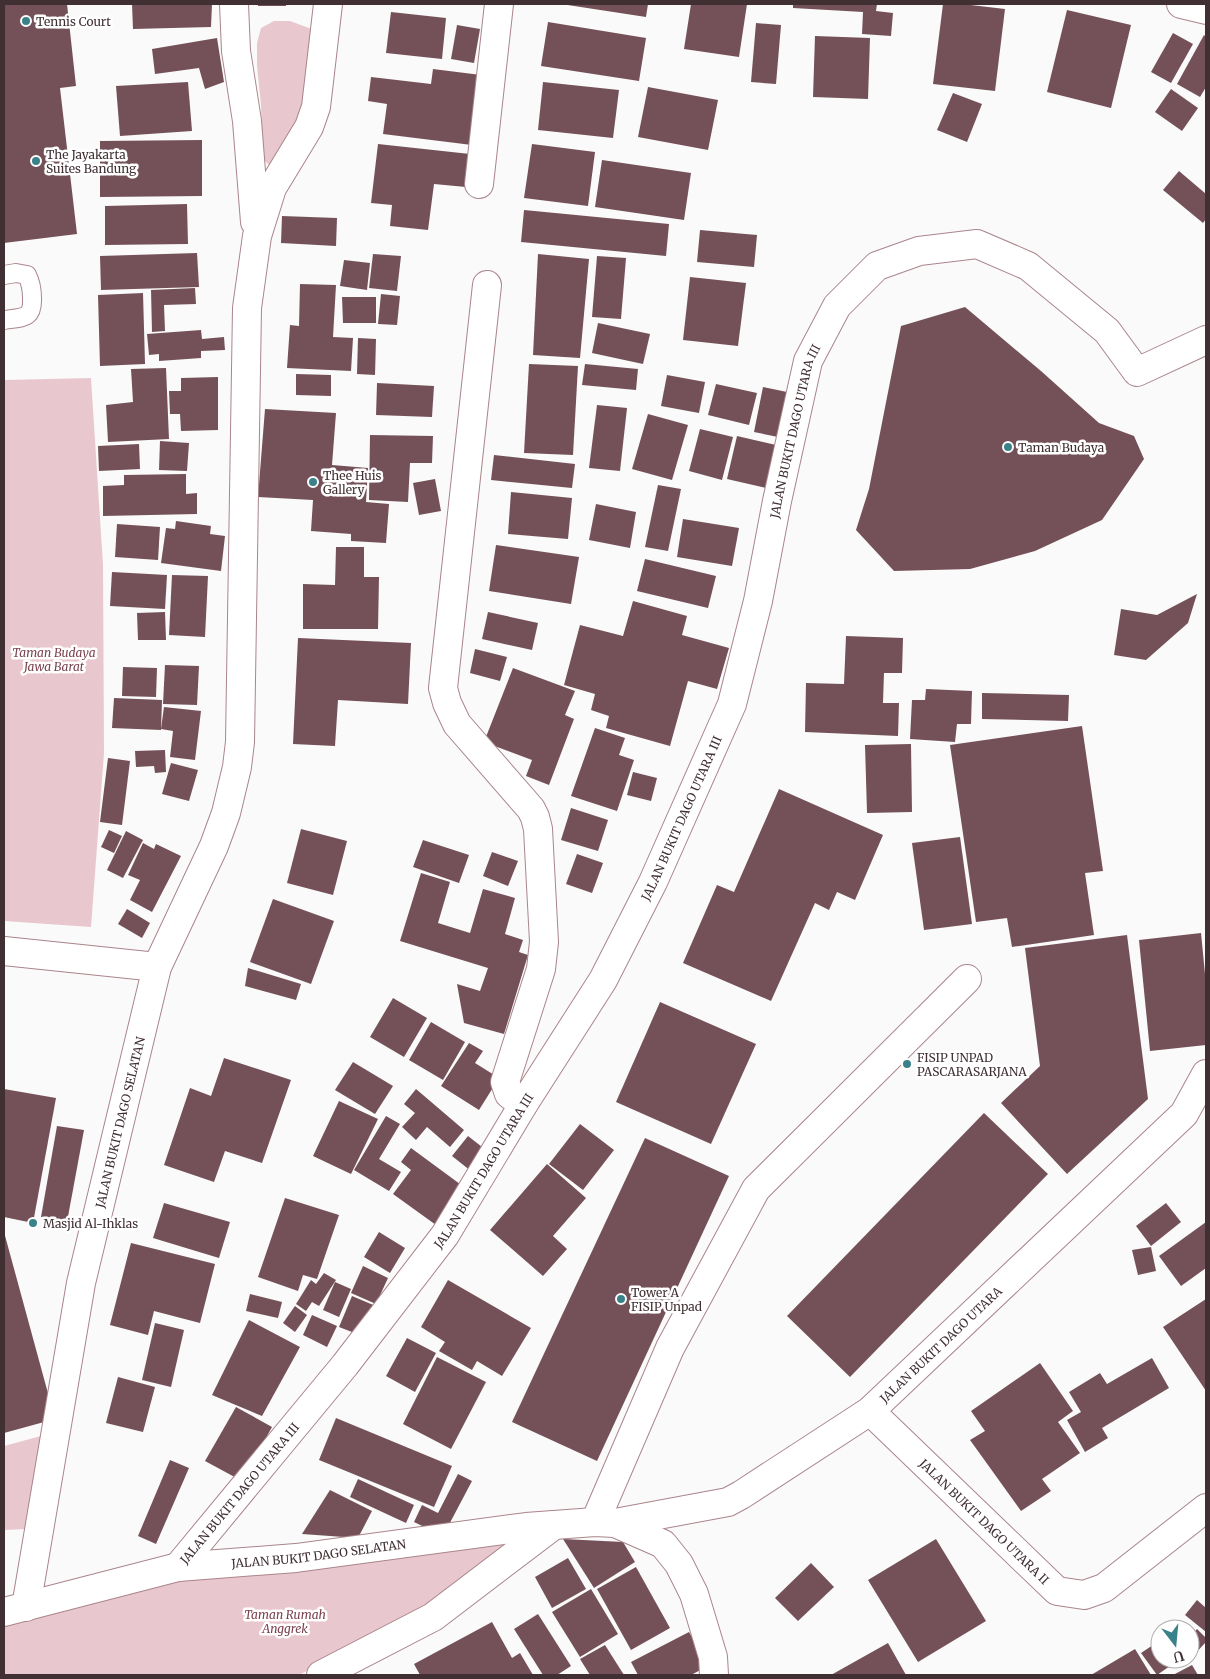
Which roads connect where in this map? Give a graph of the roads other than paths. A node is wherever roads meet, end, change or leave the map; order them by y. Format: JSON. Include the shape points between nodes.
{"nodes":[{"id":1,"x":234,"y":4,"type":"edge"},
{"id":2,"x":328,"y":4,"type":"edge"},
{"id":3,"x":499,"y":4,"type":"edge"},
{"id":4,"x":1181,"y":4,"type":"edge"},
{"id":5,"x":1206,"y":10,"type":"edge"},
{"id":6,"x":479,"y":184,"type":"dead end"},
{"id":7,"x":256,"y":236,"type":"junction"},
{"id":8,"x":4,"y":274,"type":"edge"},
{"id":9,"x":487,"y":285,"type":"dead end"},
{"id":10,"x":4,"y":320,"type":"edge"},
{"id":11,"x":1206,"y":340,"type":"edge"},
{"id":12,"x":4,"y":951,"type":"edge"},
{"id":13,"x":157,"y":967,"type":"junction"},
{"id":14,"x":966,"y":979,"type":"dead end"},
{"id":15,"x":1206,"y":1074,"type":"edge"},
{"id":16,"x":523,"y":1105,"type":"junction"},
{"id":17,"x":870,"y":1411,"type":"junction"},
{"id":18,"x":1206,"y":1508,"type":"edge"},
{"id":19,"x":605,"y":1522,"type":"junction"},
{"id":20,"x":554,"y":1525,"type":"junction"},
{"id":21,"x":178,"y":1567,"type":"junction"},
{"id":22,"x":15,"y":1609,"type":"edge"},
{"id":23,"x":321,"y":1675,"type":"edge"},
{"id":24,"x":714,"y":1675,"type":"edge"}],
"edges":[{"from":1,"to":7,"type":"street"},
{"from":2,"to":7,"type":"street","via":[[316,107],[309,127],[272,188]]},
{"from":3,"to":6,"type":"street"},
{"from":4,"to":5,"type":"street"},
{"from":7,"to":13,"type":"street","name":"JALAN BUKIT DAGO SELATAN","via":[[247,308],[239,751],[226,813],[214,846]]},
{"from":8,"to":10,"type":"lane","via":[[16,272],[27,275],[32,284],[33,308],[24,316]]},
{"from":9,"to":16,"type":"street","via":[[443,688],[457,724],[531,809],[538,829],[544,942],[541,969],[505,1082],[509,1094]]},
{"from":11,"to":16,"type":"street","name":"JALAN BUKIT DAGO UTARA III","via":[[1137,372],[1106,331],[1028,266],[977,244],[919,251],[877,266],[837,306],[808,361],[758,602],[732,704],[653,882],[603,980]]},
{"from":12,"to":13,"type":"street"},
{"from":13,"to":22,"type":"street","name":"JALAN BUKIT DAGO SELATAN","via":[[81,1283]]},
{"from":14,"to":19,"type":"street","via":[[756,1189],[670,1348]]},
{"from":15,"to":17,"type":"street","name":"JALAN BUKIT DAGO UTARA","via":[[1184,1114]]},
{"from":16,"to":21,"type":"street","name":"JALAN BUKIT DAGO UTARA III","via":[[445,1235],[345,1365]]},
{"from":17,"to":18,"type":"street","name":"JALAN BUKIT DAGO UTARA II","via":[[1057,1591],[1084,1595],[1104,1588]]},
{"from":17,"to":19,"type":"street","name":"JALAN BUKIT DAGO UTARA","via":[[728,1502]]},
{"from":19,"to":20,"type":"street","name":"JALAN BUKIT DAGO SELATAN"},
{"from":19,"to":24,"type":"street","via":[[663,1544],[680,1564],[694,1594],[713,1657]]},
{"from":20,"to":21,"type":"street","name":"JALAN BUKIT DAGO SELATAN","via":[[296,1558]]},
{"from":20,"to":23,"type":"street","via":[[433,1616]]},
{"from":21,"to":22,"type":"street","name":"JALAN BUKIT DAGO SELATAN"}]}
